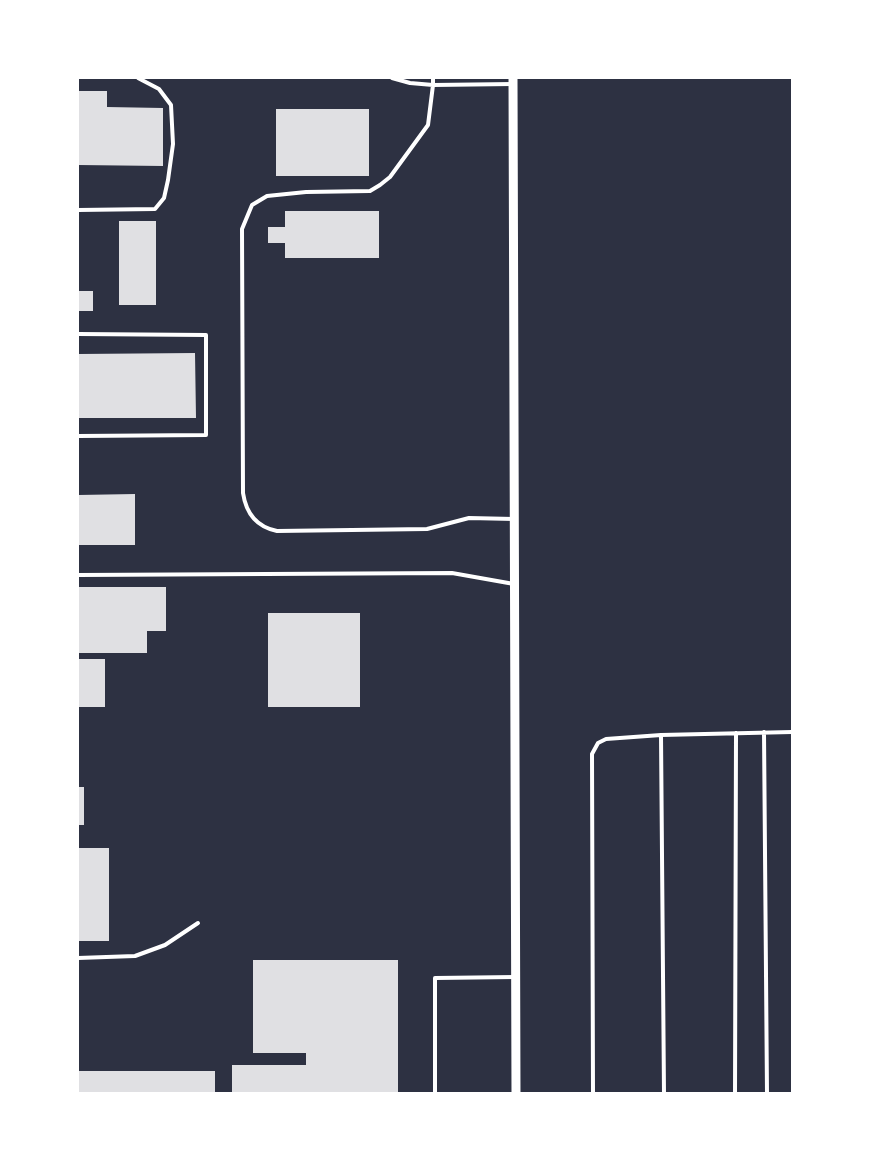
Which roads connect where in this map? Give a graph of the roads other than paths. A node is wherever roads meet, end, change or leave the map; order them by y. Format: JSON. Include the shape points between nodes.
{"nodes":[{"id":1,"x":138,"y":78,"type":"edge"},
{"id":2,"x":392,"y":78,"type":"edge"},
{"id":3,"x":433,"y":78,"type":"edge"},
{"id":4,"x":513,"y":81,"type":"edge"},
{"id":5,"x":433,"y":85,"type":"junction"},
{"id":6,"x":78,"y":210,"type":"edge"},
{"id":7,"x":78,"y":334,"type":"edge"},
{"id":8,"x":78,"y":436,"type":"edge"},
{"id":9,"x":514,"y":519,"type":"junction"},
{"id":10,"x":78,"y":575,"type":"edge"},
{"id":11,"x":514,"y":584,"type":"junction"},
{"id":12,"x":764,"y":732,"type":"junction"},
{"id":13,"x":792,"y":732,"type":"edge"},
{"id":14,"x":736,"y":733,"type":"junction"},
{"id":15,"x":661,"y":735,"type":"junction"},
{"id":16,"x":198,"y":923,"type":"dead end"},
{"id":17,"x":78,"y":958,"type":"edge"},
{"id":18,"x":516,"y":977,"type":"junction"},
{"id":19,"x":435,"y":1094,"type":"edge"},
{"id":20,"x":516,"y":1094,"type":"edge"},
{"id":21,"x":593,"y":1094,"type":"edge"},
{"id":22,"x":664,"y":1094,"type":"edge"},
{"id":23,"x":735,"y":1094,"type":"edge"},
{"id":24,"x":766,"y":1094,"type":"edge"}],
"edges":[{"from":1,"to":6,"type":"lane","via":[[159,89],[171,105],[173,144],[164,198],[155,209]]},
{"from":2,"to":5,"type":"lane"},
{"from":3,"to":5,"type":"lane"},
{"from":4,"to":5,"type":"lane"},
{"from":4,"to":9,"type":"street"},
{"from":5,"to":9,"type":"lane","via":[[428,125],[390,178],[370,191],[268,196],[252,205],[245,218],[242,229],[245,504],[258,524],[277,531],[427,529],[469,518]]},
{"from":7,"to":8,"type":"lane","via":[[206,335],[207,414],[206,435]]},
{"from":9,"to":11,"type":"street"},
{"from":10,"to":11,"type":"lane","via":[[452,573]]},
{"from":11,"to":18,"type":"street"},
{"from":12,"to":13,"type":"lane"},
{"from":12,"to":14,"type":"lane"},
{"from":12,"to":24,"type":"lane"},
{"from":14,"to":15,"type":"lane"},
{"from":14,"to":23,"type":"lane"},
{"from":15,"to":21,"type":"lane","via":[[606,739],[592,754]]},
{"from":15,"to":22,"type":"lane"},
{"from":16,"to":17,"type":"lane","via":[[165,945],[136,956]]},
{"from":18,"to":19,"type":"lane","via":[[435,978]]},
{"from":18,"to":20,"type":"street"}]}
